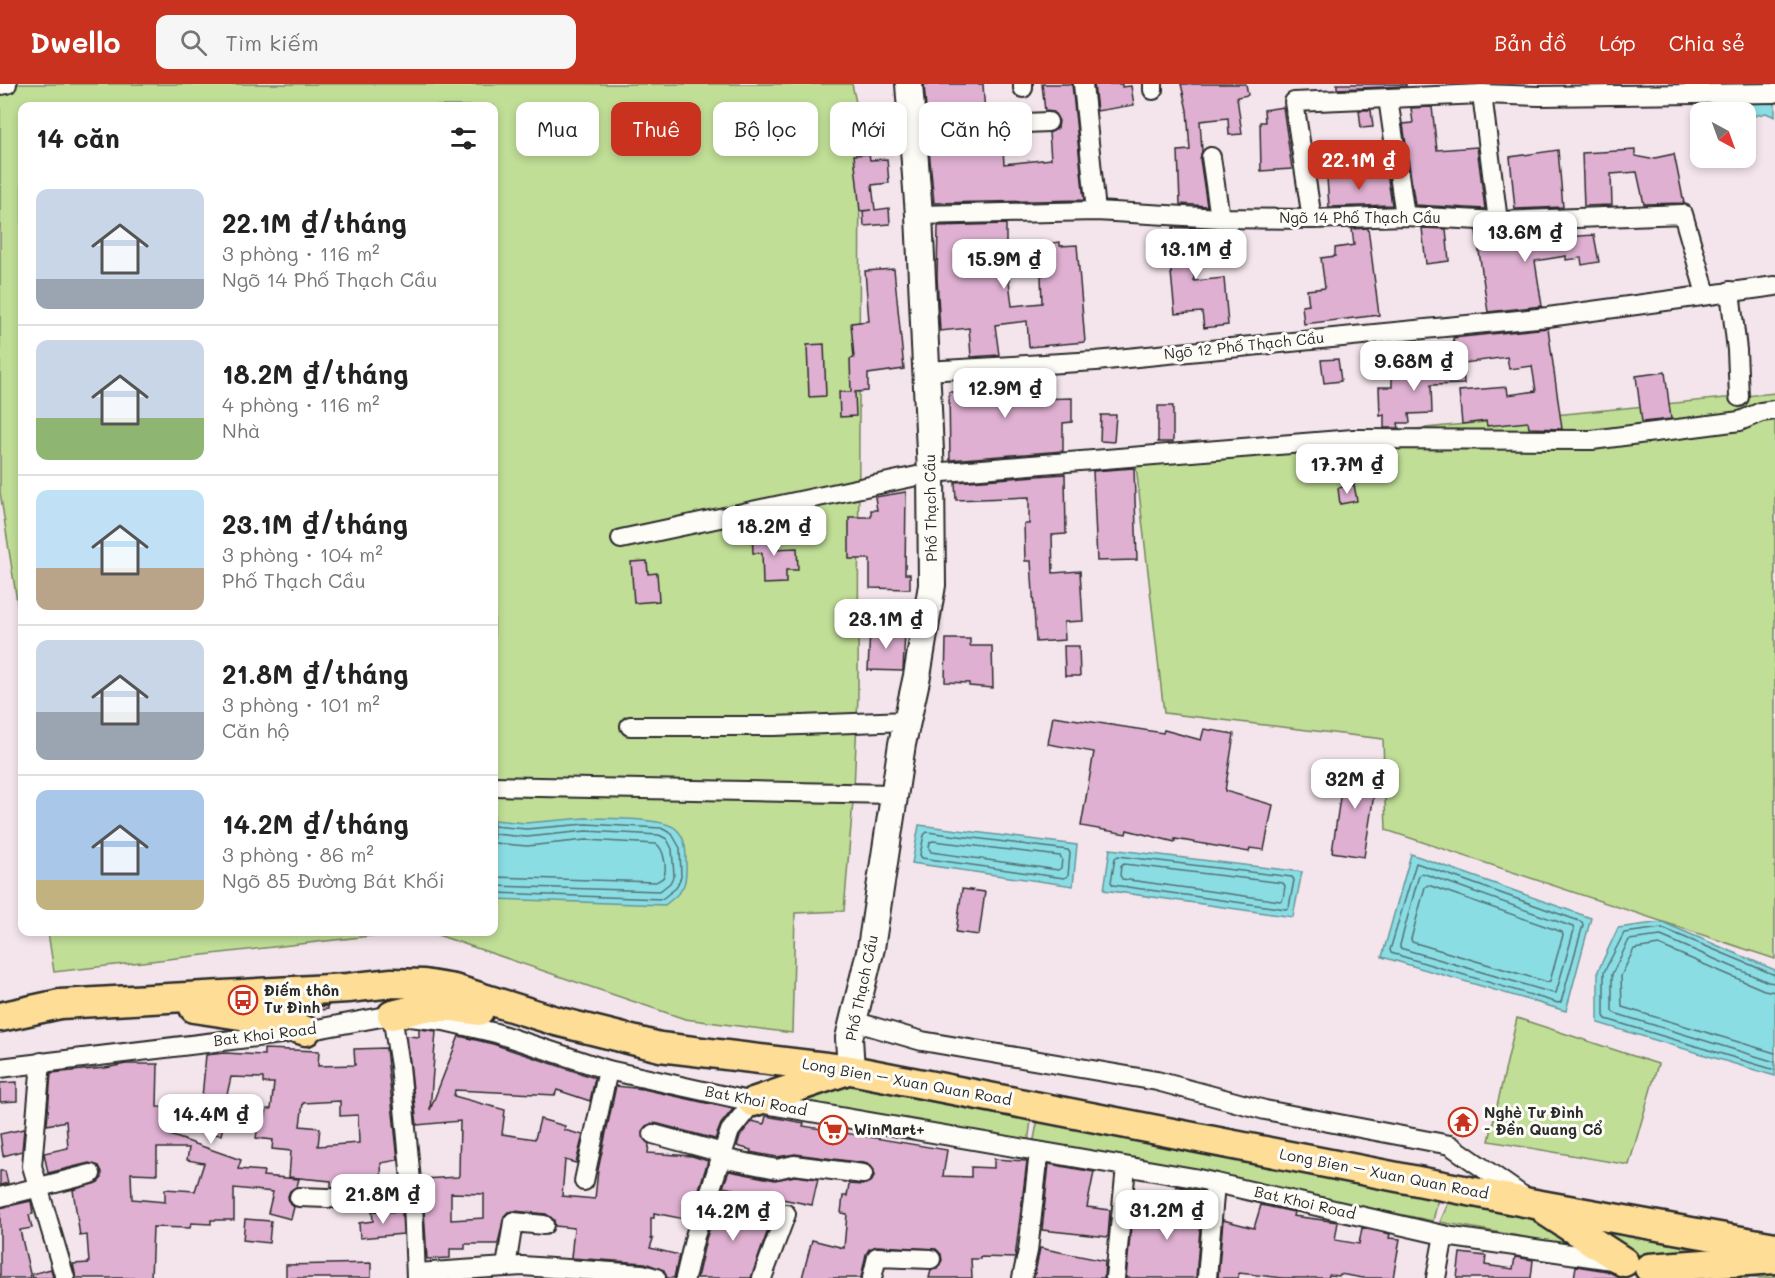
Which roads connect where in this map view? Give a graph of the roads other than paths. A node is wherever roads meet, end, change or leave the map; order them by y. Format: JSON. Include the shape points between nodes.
{"nodes":[{"id":1,"x":7,"y":84,"type":"edge"},
{"id":2,"x":909,"y":84,"type":"edge"},
{"id":3,"x":1083,"y":84,"type":"edge"},
{"id":4,"x":0,"y":86,"type":"edge"},
{"id":5,"x":1538,"y":90,"type":"edge"},
{"id":6,"x":1635,"y":90,"type":"edge"},
{"id":7,"x":1775,"y":93,"type":"edge"},
{"id":8,"x":1482,"y":94,"type":"junction"},
{"id":9,"x":1388,"y":98,"type":"junction"},
{"id":10,"x":1048,"y":122,"type":"dead end"},
{"id":11,"x":912,"y":128,"type":"junction"},
{"id":12,"x":1211,"y":157,"type":"dead end"},
{"id":13,"x":1096,"y":211,"type":"junction"},
{"id":14,"x":919,"y":215,"type":"junction"},
{"id":15,"x":1405,"y":216,"type":"junction"},
{"id":16,"x":1220,"y":218,"type":"junction"},
{"id":17,"x":1312,"y":219,"type":"junction"},
{"id":18,"x":1498,"y":220,"type":"junction"},
{"id":19,"x":1775,"y":286,"type":"edge"},
{"id":20,"x":1730,"y":291,"type":"junction"},
{"id":21,"x":1706,"y":294,"type":"junction"},
{"id":22,"x":926,"y":370,"type":"junction"},
{"id":23,"x":1739,"y":398,"type":"dead end"},
{"id":24,"x":1775,"y":410,"type":"edge"},
{"id":25,"x":931,"y":473,"type":"junction"},
{"id":26,"x":621,"y":539,"type":"dead end"},
{"id":27,"x":907,"y":721,"type":"junction"},
{"id":28,"x":630,"y":726,"type":"dead end"},
{"id":29,"x":498,"y":786,"type":"edge"},
{"id":30,"x":894,"y":794,"type":"junction"},
{"id":31,"x":123,"y":1002,"type":"junction"},
{"id":32,"x":392,"y":1015,"type":"junction"},
{"id":33,"x":0,"y":1017,"type":"edge"},
{"id":34,"x":556,"y":1021,"type":"junction"},
{"id":35,"x":853,"y":1021,"type":"junction"},
{"id":36,"x":306,"y":1031,"type":"junction"},
{"id":37,"x":41,"y":1062,"type":"junction"},
{"id":38,"x":0,"y":1068,"type":"edge"},
{"id":39,"x":608,"y":1070,"type":"junction"},
{"id":40,"x":850,"y":1070,"type":"junction"},
{"id":41,"x":753,"y":1102,"type":"junction"},
{"id":42,"x":653,"y":1134,"type":"dead end"},
{"id":43,"x":1040,"y":1152,"type":"junction"},
{"id":44,"x":722,"y":1155,"type":"junction"},
{"id":45,"x":1126,"y":1167,"type":"junction"},
{"id":46,"x":91,"y":1174,"type":"dead end"},
{"id":47,"x":863,"y":1174,"type":"dead end"},
{"id":48,"x":584,"y":1181,"type":"dead end"},
{"id":49,"x":1215,"y":1183,"type":"junction"},
{"id":50,"x":39,"y":1188,"type":"junction"},
{"id":51,"x":0,"y":1197,"type":"edge"},
{"id":52,"x":299,"y":1197,"type":"dead end"},
{"id":53,"x":413,"y":1201,"type":"junction"},
{"id":54,"x":1535,"y":1204,"type":"junction"},
{"id":55,"x":786,"y":1214,"type":"dead end"},
{"id":56,"x":544,"y":1225,"type":"dead end"},
{"id":57,"x":1444,"y":1235,"type":"junction"},
{"id":58,"x":1775,"y":1246,"type":"edge"},
{"id":59,"x":1775,"y":1258,"type":"edge"},
{"id":60,"x":930,"y":1259,"type":"dead end"},
{"id":61,"x":506,"y":1267,"type":"junction"},
{"id":62,"x":1630,"y":1269,"type":"edge"},
{"id":63,"x":416,"y":1276,"type":"edge"},
{"id":64,"x":65,"y":1278,"type":"edge"},
{"id":65,"x":656,"y":1278,"type":"edge"},
{"id":66,"x":685,"y":1278,"type":"edge"},
{"id":67,"x":762,"y":1278,"type":"edge"},
{"id":68,"x":872,"y":1278,"type":"edge"},
{"id":69,"x":1022,"y":1278,"type":"edge"},
{"id":70,"x":1115,"y":1278,"type":"edge"},
{"id":71,"x":1207,"y":1278,"type":"edge"},
{"id":72,"x":1436,"y":1278,"type":"edge"},
{"id":73,"x":1690,"y":1278,"type":"edge"}],
"edges":[{"from":1,"to":4,"type":"street"},
{"from":2,"to":11,"type":"street","name":"Phố Thạch Cầu"},
{"from":3,"to":13,"type":"street"},
{"from":5,"to":6,"type":"street"},
{"from":5,"to":8,"type":"street"},
{"from":6,"to":7,"type":"street"},
{"from":8,"to":9,"type":"street"},
{"from":8,"to":18,"type":"street"},
{"from":9,"to":15,"type":"street"},
{"from":9,"to":17,"type":"street","via":[[1294,102]]},
{"from":10,"to":11,"type":"street"},
{"from":11,"to":14,"type":"street","name":"Phố Thạch Cầu"},
{"from":12,"to":16,"type":"street"},
{"from":13,"to":14,"type":"street","name":"Ngõ 14 Phố Thạch Cầu"},
{"from":13,"to":16,"type":"street","name":"Ngõ 14 Phố Thạch Cầu"},
{"from":14,"to":22,"type":"street","name":"Phố Thạch Cầu"},
{"from":15,"to":17,"type":"street","name":"Ngõ 14 Phố Thạch Cầu"},
{"from":15,"to":18,"type":"street","name":"Ngõ 14 Phố Thạch Cầu"},
{"from":16,"to":17,"type":"street","name":"Ngõ 14 Phố Thạch Cầu"},
{"from":18,"to":21,"type":"street","name":"Ngõ 14 Phố Thạch Cầu","via":[[1683,214]]},
{"from":19,"to":20,"type":"street","name":"Ngõ 12 Phố Thạch Cầu"},
{"from":20,"to":21,"type":"street","name":"Ngõ 12 Phố Thạch Cầu"},
{"from":20,"to":23,"type":"street"},
{"from":21,"to":22,"type":"street","name":"Ngõ 12 Phố Thạch Cầu","via":[[1525,319],[1096,361]]},
{"from":22,"to":25,"type":"street","name":"Phố Thạch Cầu"},
{"from":24,"to":25,"type":"street","via":[[1740,420],[1592,440],[1353,439]]},
{"from":25,"to":26,"type":"street"},
{"from":25,"to":27,"type":"street","name":"Phố Thạch Cầu","via":[[932,585]]},
{"from":27,"to":28,"type":"street"},
{"from":27,"to":30,"type":"street","name":"Phố Thạch Cầu"},
{"from":29,"to":30,"type":"street"},
{"from":30,"to":35,"type":"street","name":"Phố Thạch Cầu","via":[[871,948]]},
{"from":31,"to":33,"type":"main road","name":"Long Bien – Xuan Quan Road","via":[[60,1004]]},
{"from":31,"to":34,"type":"main road","name":"Long Bien – Xuan Quan Road","via":[[424,984],[454,989]]},
{"from":31,"to":36,"type":"main road","via":[[170,1004],[267,1019]]},
{"from":32,"to":34,"type":"main road","via":[[425,1007],[451,1007]]},
{"from":32,"to":36,"type":"street","name":"Bat Khoi Road"},
{"from":32,"to":39,"type":"street","name":"Bat Khoi Road","via":[[496,1033]]},
{"from":32,"to":53,"type":"street"},
{"from":34,"to":40,"type":"main road","name":"Long Bien – Xuan Quan Road","via":[[660,1047]]},
{"from":35,"to":40,"type":"street","name":"Phố Thạch Cầu"},
{"from":35,"to":54,"type":"street","via":[[922,1041],[1157,1081],[1265,1110],[1450,1145]]},
{"from":36,"to":37,"type":"street","name":"Bat Khoi Road"},
{"from":37,"to":38,"type":"street","name":"Bat Khoi Road"},
{"from":37,"to":50,"type":"street","via":[[32,1166]]},
{"from":39,"to":41,"type":"street","name":"Bat Khoi Road"},
{"from":39,"to":48,"type":"street"},
{"from":40,"to":41,"type":"main road"},
{"from":40,"to":54,"type":"main road","name":"Long Bien – Xuan Quan Road"},
{"from":41,"to":43,"type":"street","name":"Bat Khoi Road"},
{"from":41,"to":44,"type":"street","via":[[730,1131]]},
{"from":42,"to":44,"type":"street"},
{"from":43,"to":45,"type":"street","name":"Bat Khoi Road"},
{"from":43,"to":69,"type":"street"},
{"from":44,"to":47,"type":"street","via":[[777,1168],[794,1165]]},
{"from":44,"to":66,"type":"street"},
{"from":45,"to":49,"type":"street","name":"Bat Khoi Road"},
{"from":45,"to":70,"type":"street"},
{"from":46,"to":50,"type":"street"},
{"from":49,"to":57,"type":"street","name":"Bat Khoi Road"},
{"from":49,"to":71,"type":"street"},
{"from":50,"to":51,"type":"street"},
{"from":50,"to":64,"type":"street"},
{"from":52,"to":53,"type":"street"},
{"from":53,"to":63,"type":"street"},
{"from":54,"to":58,"type":"main road","name":"Long Bien – Xuan Quan Road"},
{"from":54,"to":62,"type":"main road"},
{"from":55,"to":67,"type":"street"},
{"from":56,"to":61,"type":"street","via":[[513,1222]]},
{"from":57,"to":62,"type":"street","name":"Bat Khoi Road"},
{"from":57,"to":72,"type":"street"},
{"from":59,"to":62,"type":"main road"},
{"from":60,"to":68,"type":"street","via":[[877,1257]]},
{"from":61,"to":63,"type":"street"},
{"from":61,"to":65,"type":"street"},
{"from":62,"to":73,"type":"street","name":"Bat Khoi Road"}]}
